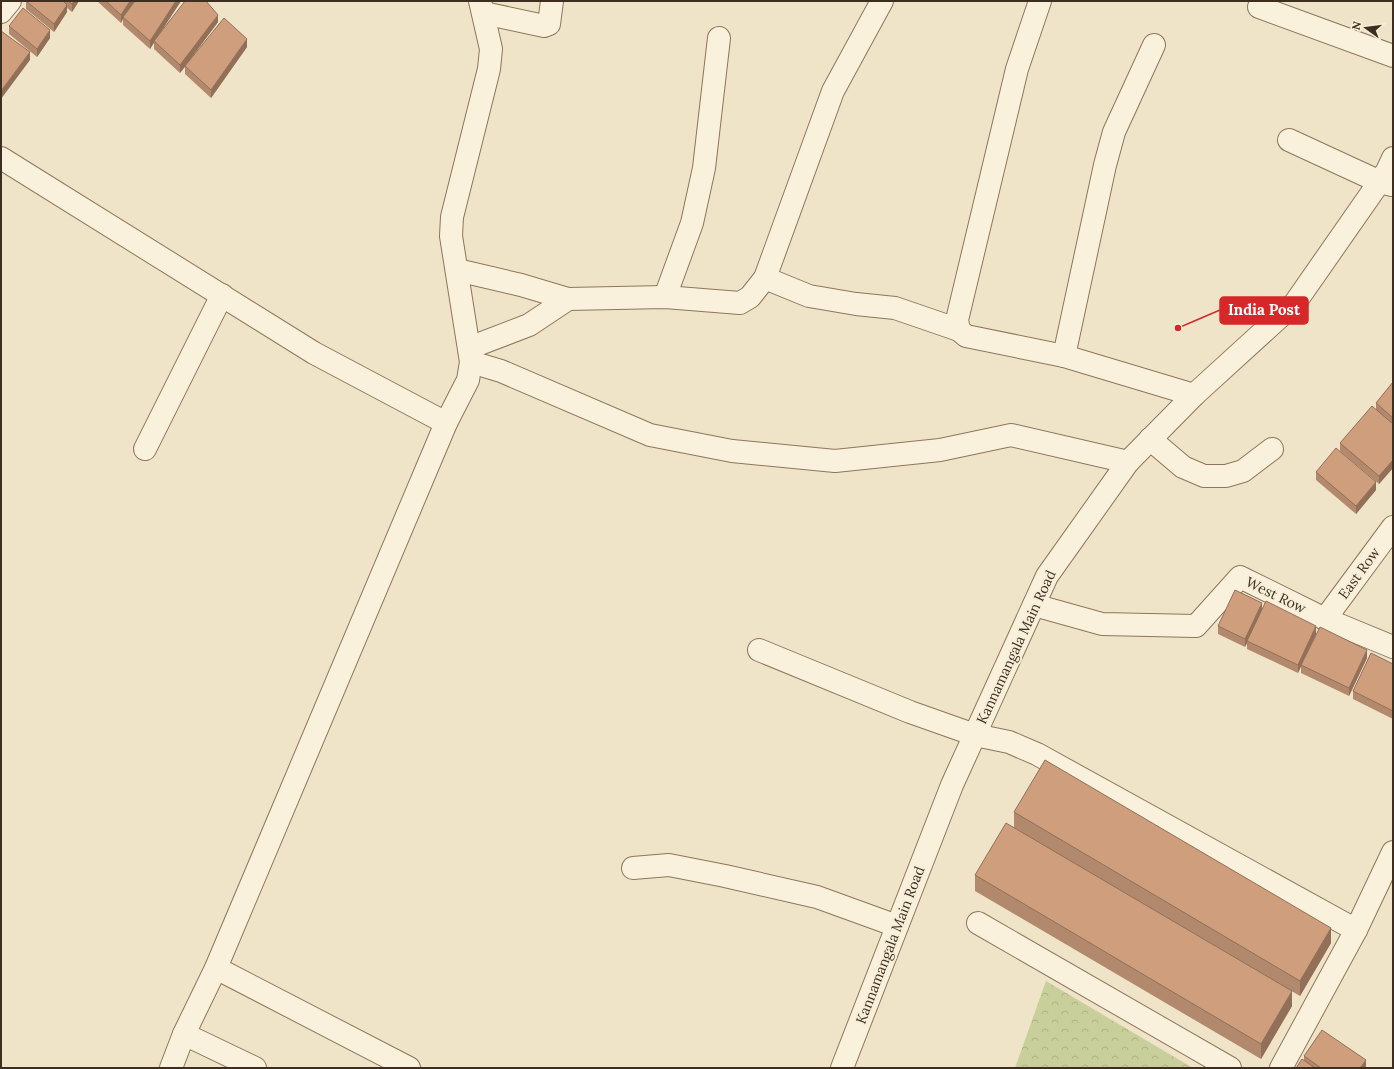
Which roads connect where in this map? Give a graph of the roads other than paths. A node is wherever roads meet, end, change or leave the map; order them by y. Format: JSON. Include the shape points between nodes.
{"nodes":[{"id":1,"x":10,"y":1,"type":"edge"},
{"id":2,"x":552,"y":1,"type":"edge"},
{"id":3,"x":882,"y":1,"type":"edge"},
{"id":4,"x":1040,"y":1,"type":"edge"},
{"id":5,"x":482,"y":7,"type":"edge"},
{"id":6,"x":1259,"y":8,"type":"dead end"},
{"id":7,"x":1,"y":12,"type":"edge"},
{"id":8,"x":719,"y":38,"type":"dead end"},
{"id":9,"x":1154,"y":46,"type":"dead end"},
{"id":10,"x":1393,"y":56,"type":"edge"},
{"id":11,"x":1289,"y":140,"type":"dead end"},
{"id":12,"x":1,"y":158,"type":"edge"},
{"id":13,"x":1393,"y":158,"type":"edge"},
{"id":14,"x":1386,"y":184,"type":"edge"},
{"id":15,"x":457,"y":270,"type":"junction"},
{"id":16,"x":765,"y":278,"type":"junction"},
{"id":17,"x":222,"y":295,"type":"junction"},
{"id":18,"x":665,"y":297,"type":"junction"},
{"id":19,"x":568,"y":299,"type":"junction"},
{"id":20,"x":959,"y":330,"type":"junction"},
{"id":21,"x":470,"y":355,"type":"junction"},
{"id":22,"x":1064,"y":356,"type":"junction"},
{"id":23,"x":1194,"y":395,"type":"junction"},
{"id":24,"x":446,"y":424,"type":"junction"},
{"id":25,"x":1150,"y":439,"type":"junction"},
{"id":26,"x":1272,"y":449,"type":"dead end"},
{"id":27,"x":145,"y":450,"type":"dead end"},
{"id":28,"x":1128,"y":462,"type":"junction"},
{"id":29,"x":1393,"y":526,"type":"edge"},
{"id":30,"x":1034,"y":605,"type":"junction"},
{"id":31,"x":1325,"y":619,"type":"junction"},
{"id":32,"x":1393,"y":647,"type":"edge"},
{"id":33,"x":759,"y":650,"type":"dead end"},
{"id":34,"x":975,"y":735,"type":"junction"},
{"id":35,"x":1393,"y":852,"type":"edge"},
{"id":36,"x":633,"y":868,"type":"dead end"},
{"id":37,"x":978,"y":923,"type":"dead end"},
{"id":38,"x":897,"y":926,"type":"junction"},
{"id":39,"x":1356,"y":930,"type":"junction"},
{"id":40,"x":216,"y":968,"type":"junction"},
{"id":41,"x":184,"y":1034,"type":"junction"},
{"id":42,"x":171,"y":1068,"type":"edge"},
{"id":43,"x":255,"y":1068,"type":"edge"},
{"id":44,"x":409,"y":1068,"type":"edge"},
{"id":45,"x":842,"y":1068,"type":"edge"},
{"id":46,"x":1230,"y":1068,"type":"edge"},
{"id":47,"x":1281,"y":1068,"type":"edge"}],
"edges":[{"from":1,"to":7,"type":"street"},
{"from":2,"to":5,"type":"street","via":[[549,24],[544,26]]},
{"from":3,"to":16,"type":"street","via":[[833,91]]},
{"from":4,"to":20,"type":"street","via":[[1016,69],[957,320]]},
{"from":5,"to":15,"type":"street","via":[[492,48],[452,217],[451,236]]},
{"from":6,"to":10,"type":"street"},
{"from":8,"to":18,"type":"street","via":[[704,168],[692,223]]},
{"from":9,"to":22,"type":"street","via":[[1114,132]]},
{"from":11,"to":14,"type":"street"},
{"from":12,"to":17,"type":"street"},
{"from":13,"to":14,"type":"street","name":"Kannamangala Main Road","via":[[1387,171]]},
{"from":14,"to":23,"type":"street","name":"Kannamangala Main Road","via":[[1295,303]]},
{"from":15,"to":19,"type":"street"},
{"from":15,"to":21,"type":"street"},
{"from":16,"to":18,"type":"street","via":[[750,297],[740,303]]},
{"from":16,"to":20,"type":"street","via":[[809,296],[895,308]]},
{"from":17,"to":24,"type":"street","via":[[314,353]]},
{"from":17,"to":27,"type":"street"},
{"from":18,"to":19,"type":"street"},
{"from":19,"to":21,"type":"street","via":[[529,325]]},
{"from":20,"to":22,"type":"street","via":[[966,336]]},
{"from":21,"to":24,"type":"street","via":[[468,380]]},
{"from":21,"to":28,"type":"street","via":[[501,371],[650,435],[732,451],[835,461],[940,450],[1011,435]]},
{"from":22,"to":23,"type":"street"},
{"from":23,"to":25,"type":"street","name":"Kannamangala Main Road"},
{"from":24,"to":40,"type":"street"},
{"from":25,"to":26,"type":"street","via":[[1183,467],[1204,476],[1226,476],[1242,471]]},
{"from":25,"to":28,"type":"street","name":"Kannamangala Main Road"},
{"from":28,"to":30,"type":"street","name":"Kannamangala Main Road","via":[[1047,576]]},
{"from":29,"to":31,"type":"street","name":"East Row"},
{"from":30,"to":31,"type":"street","name":"West Row","via":[[1102,624],[1196,626],[1240,577]]},
{"from":30,"to":34,"type":"street","name":"Kannamangala Main Road"},
{"from":31,"to":32,"type":"street","name":"West Row"},
{"from":33,"to":34,"type":"street","via":[[910,712]]},
{"from":34,"to":38,"type":"street","name":"Kannamangala Main Road","via":[[952,785]]},
{"from":34,"to":39,"type":"street","via":[[1009,742],[1037,754]]},
{"from":35,"to":39,"type":"street"},
{"from":36,"to":38,"type":"street","via":[[669,865],[725,876],[816,898]]},
{"from":37,"to":46,"type":"street"},
{"from":38,"to":45,"type":"street","name":"Kannamangala Main Road"},
{"from":39,"to":47,"type":"street"},
{"from":40,"to":41,"type":"street"},
{"from":40,"to":44,"type":"street"},
{"from":41,"to":42,"type":"street"},
{"from":41,"to":43,"type":"street"}]}
